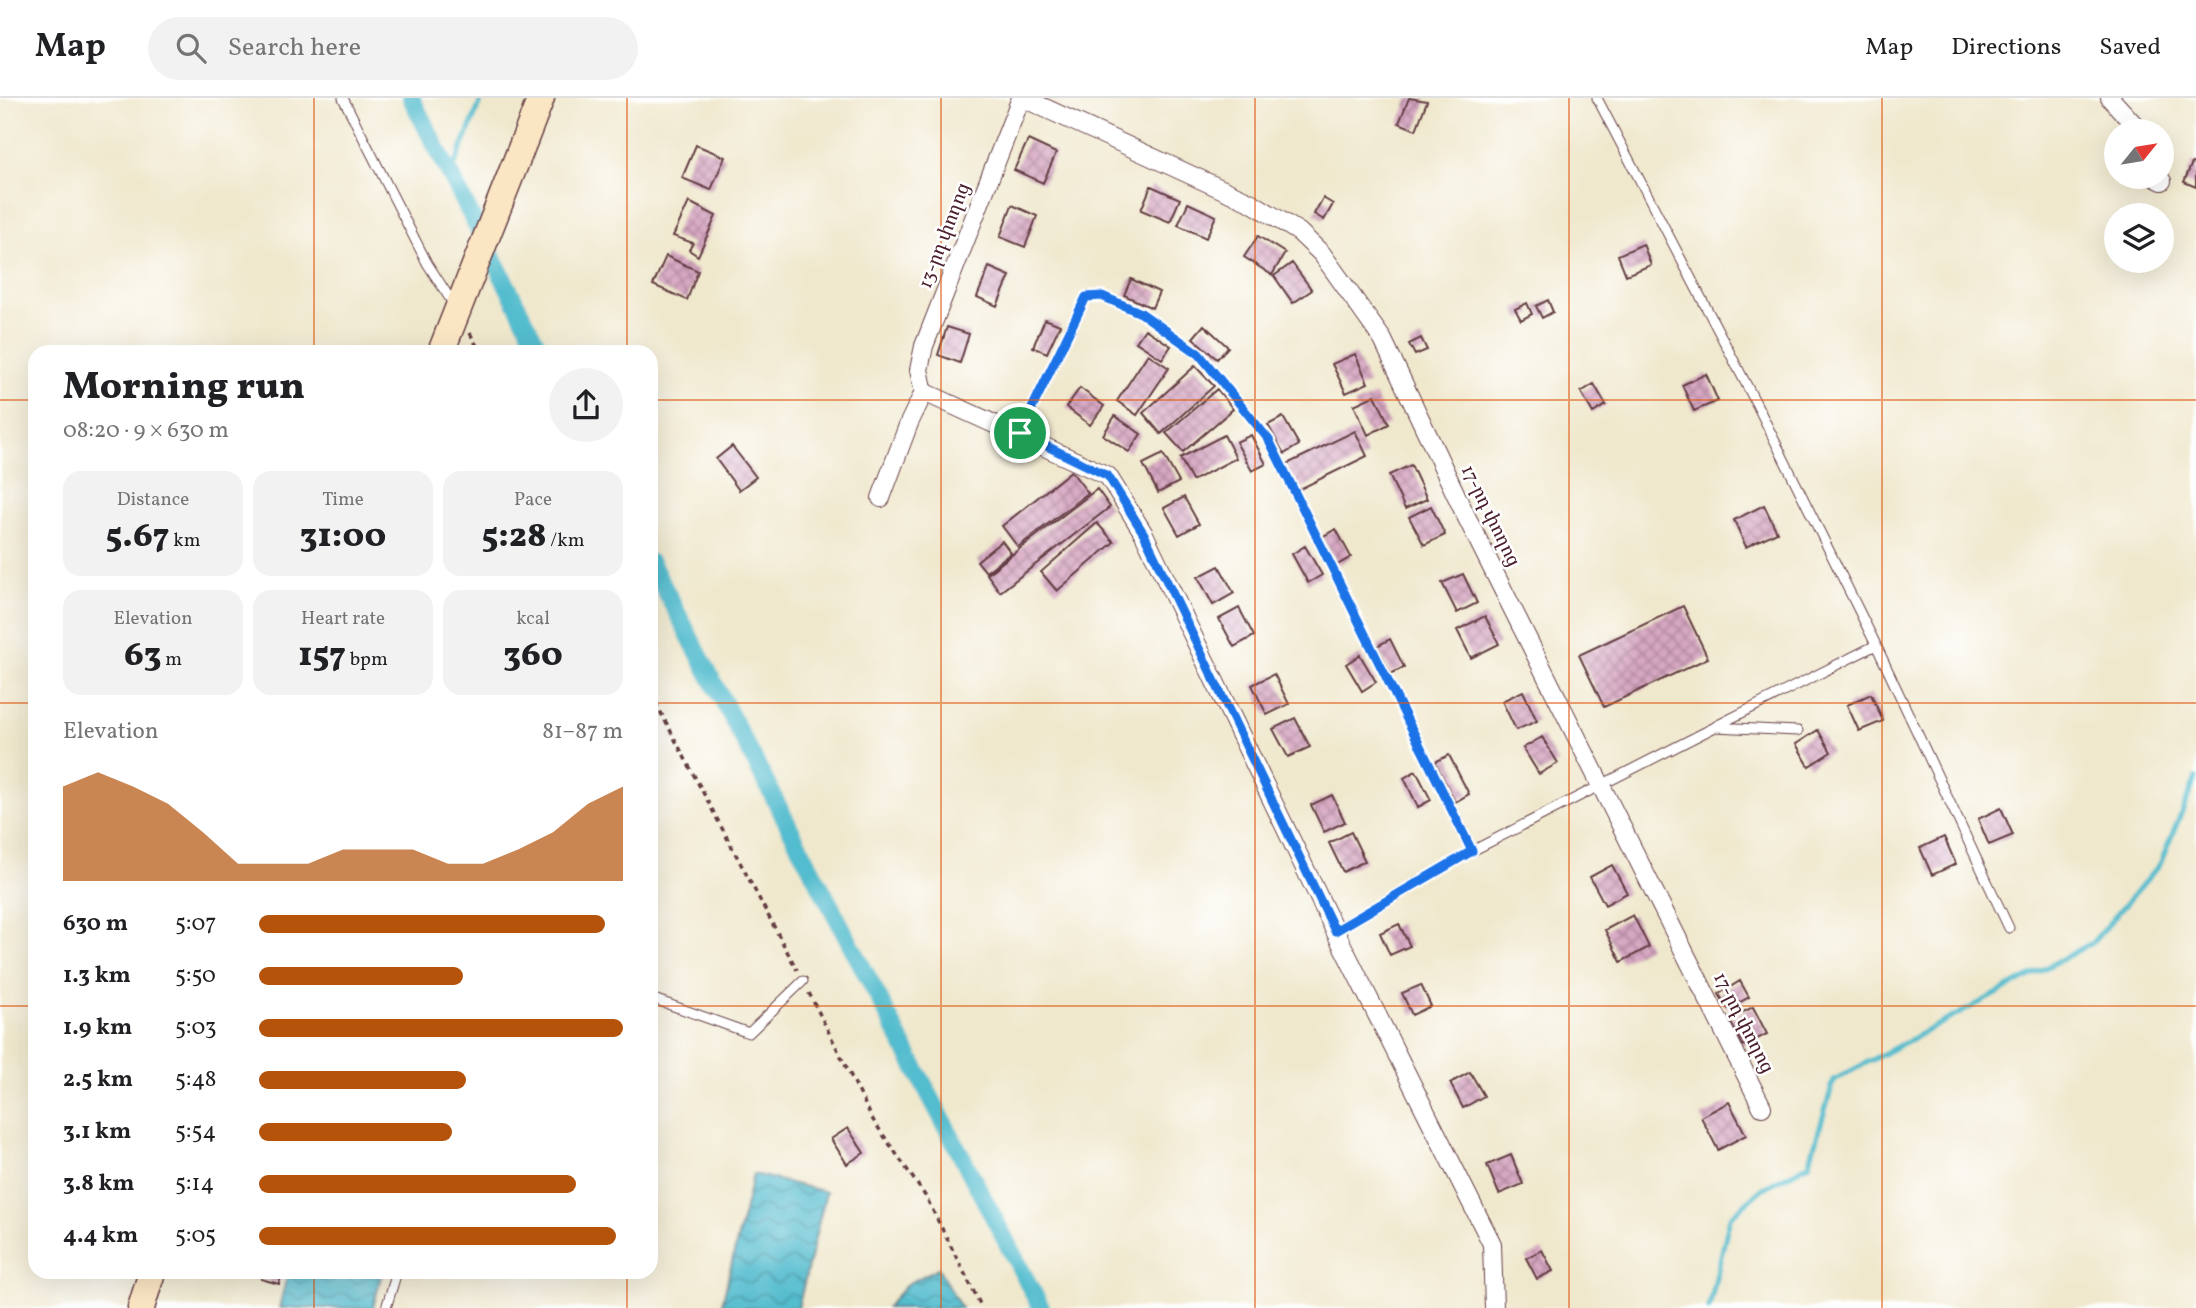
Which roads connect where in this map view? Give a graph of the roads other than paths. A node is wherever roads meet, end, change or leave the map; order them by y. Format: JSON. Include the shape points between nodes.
{"nodes":[{"id":1,"x":343,"y":98,"type":"edge"},
{"id":2,"x":541,"y":98,"type":"edge"},
{"id":3,"x":1022,"y":98,"type":"edge"},
{"id":4,"x":1597,"y":98,"type":"edge"},
{"id":5,"x":2110,"y":98,"type":"edge"},
{"id":6,"x":2129,"y":119,"type":"edge"},
{"id":7,"x":457,"y":310,"type":"junction"},
{"id":8,"x":444,"y":345,"type":"edge"},
{"id":9,"x":925,"y":392,"type":"junction"},
{"id":10,"x":1020,"y":433,"type":"junction"},
{"id":11,"x":881,"y":498,"type":"dead end"},
{"id":12,"x":1876,"y":645,"type":"junction"},
{"id":13,"x":1715,"y":727,"type":"junction"},
{"id":14,"x":1798,"y":731,"type":"dead end"},
{"id":15,"x":1601,"y":785,"type":"junction"},
{"id":16,"x":1472,"y":851,"type":"junction"},
{"id":17,"x":2009,"y":928,"type":"dead end"},
{"id":18,"x":1335,"y":931,"type":"junction"},
{"id":19,"x":803,"y":981,"type":"road end"},
{"id":20,"x":658,"y":1000,"type":"edge"},
{"id":21,"x":1762,"y":1107,"type":"dead end"},
{"id":22,"x":150,"y":1279,"type":"edge"},
{"id":23,"x":395,"y":1279,"type":"edge"},
{"id":24,"x":141,"y":1308,"type":"edge"},
{"id":25,"x":387,"y":1308,"type":"edge"},
{"id":26,"x":1494,"y":1308,"type":"edge"}],
"edges":[{"from":1,"to":7,"type":"lane","via":[[427,263]]},
{"from":2,"to":7,"type":"main road"},
{"from":3,"to":9,"type":"street","name":"13-րդ փողոց","via":[[924,346],[919,370]]},
{"from":3,"to":15,"type":"street","name":"17-րդ փողոց","via":[[1252,203],[1299,232],[1322,254],[1383,340]]},
{"from":4,"to":12,"type":"lane"},
{"from":5,"to":6,"type":"street"},
{"from":7,"to":8,"type":"main road"},
{"from":9,"to":10,"type":"street"},
{"from":9,"to":11,"type":"street"},
{"from":10,"to":16,"type":"lane","via":[[1086,297],[1102,296],[1141,313],[1199,354],[1269,440]]},
{"from":10,"to":18,"type":"street","via":[[1108,476],[1144,534]]},
{"from":12,"to":13,"type":"lane"},
{"from":12,"to":17,"type":"lane"},
{"from":13,"to":14,"type":"lane"},
{"from":13,"to":15,"type":"lane"},
{"from":15,"to":16,"type":"lane"},
{"from":15,"to":21,"type":"street","name":"17-րդ փողոց"},
{"from":16,"to":18,"type":"lane"},
{"from":18,"to":26,"type":"street","via":[[1492,1244]]},
{"from":19,"to":20,"type":"lane","via":[[749,1033]]},
{"from":22,"to":24,"type":"main road"},
{"from":23,"to":25,"type":"lane"}]}
